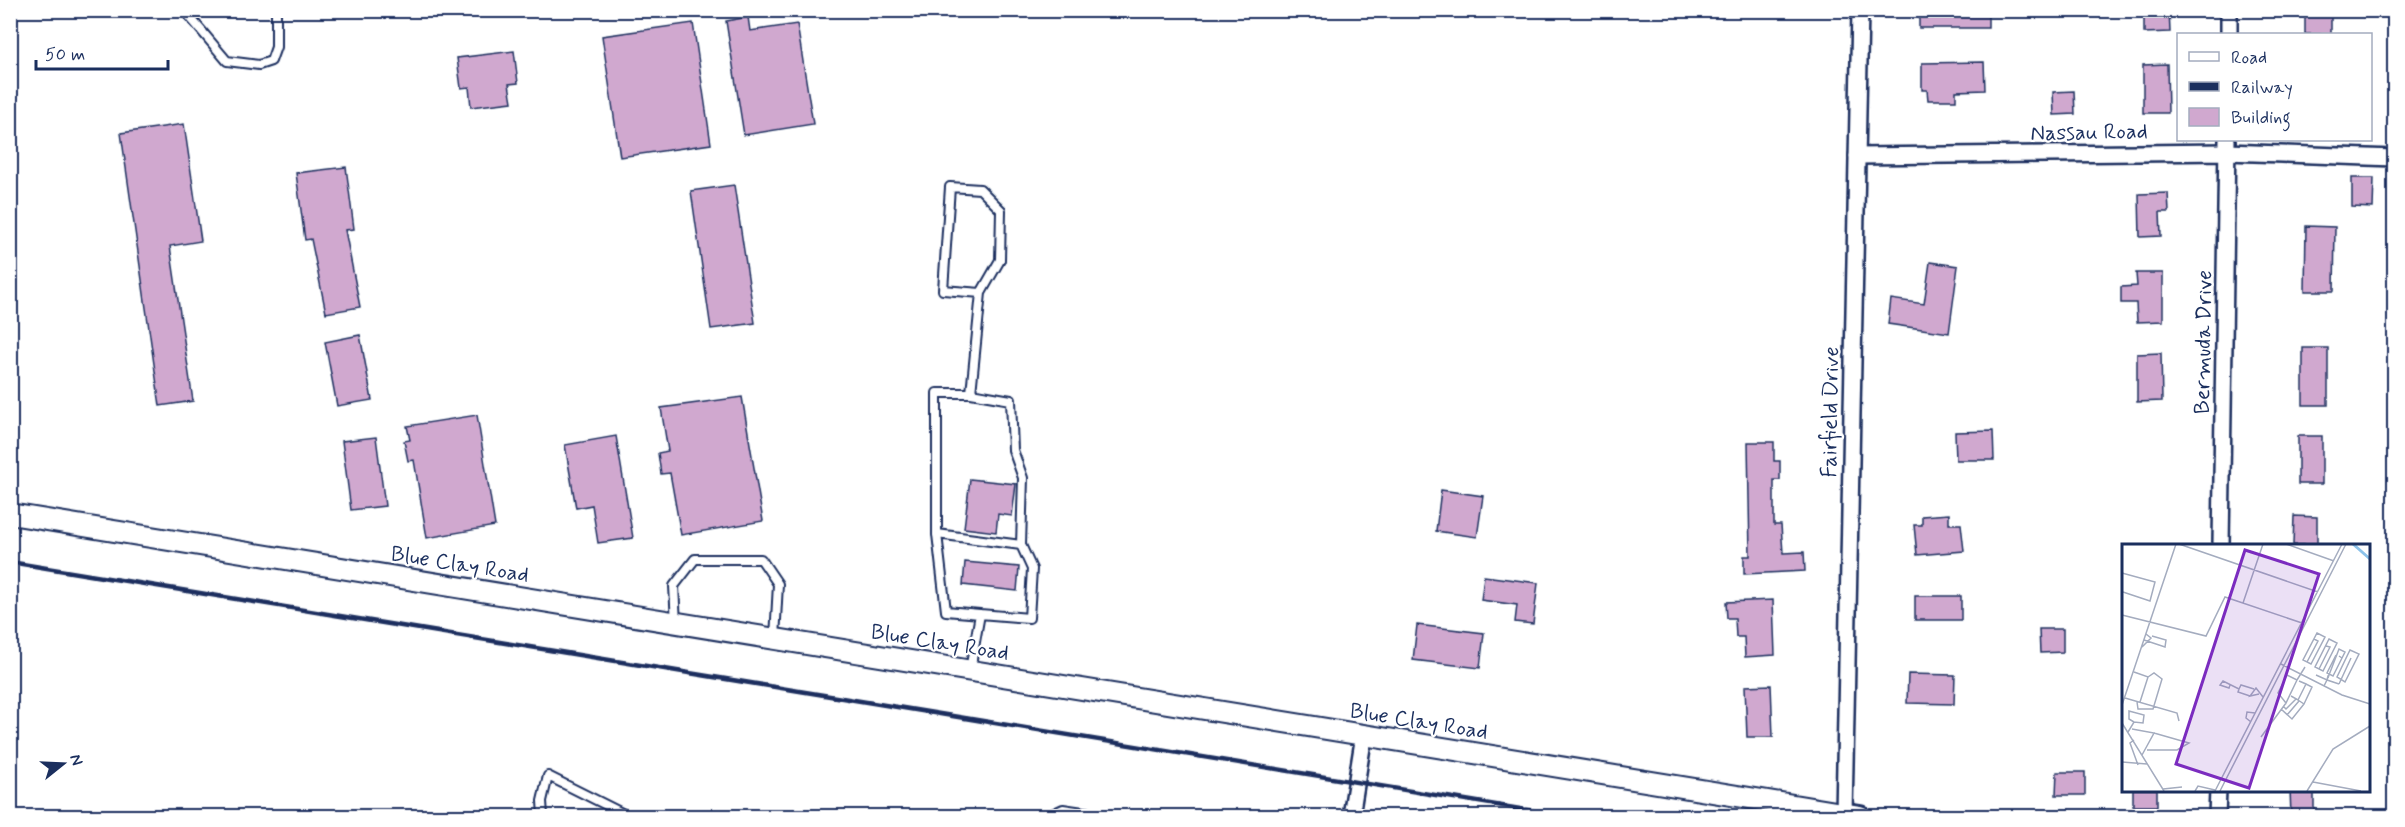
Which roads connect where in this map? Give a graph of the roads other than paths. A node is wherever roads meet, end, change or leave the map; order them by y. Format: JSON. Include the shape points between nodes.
{"nodes":[{"id":1,"x":184,"y":10,"type":"edge"},
{"id":2,"x":276,"y":10,"type":"edge"},
{"id":3,"x":1860,"y":10,"type":"edge"},
{"id":4,"x":2229,"y":10,"type":"edge"},
{"id":5,"x":2229,"y":33,"type":"edge"},
{"id":6,"x":2227,"y":146,"type":"edge"},
{"id":7,"x":1857,"y":156,"type":"junction"},
{"id":8,"x":2394,"y":158,"type":"edge"},
{"id":9,"x":981,"y":293,"type":"junction"},
{"id":10,"x":971,"y":393,"type":"junction"},
{"id":11,"x":10,"y":514,"type":"edge"},
{"id":12,"x":937,"y":534,"type":"junction"},
{"id":13,"x":2221,"y":544,"type":"edge"},
{"id":14,"x":1021,"y":545,"type":"junction"},
{"id":15,"x":980,"y":614,"type":"junction"},
{"id":16,"x":676,"y":622,"type":"junction"},
{"id":17,"x":775,"y":638,"type":"junction"},
{"id":18,"x":970,"y":670,"type":"junction"},
{"id":19,"x":1364,"y":735,"type":"junction"},
{"id":20,"x":2218,"y":791,"type":"edge"},
{"id":21,"x":1852,"y":815,"type":"edge"},
{"id":22,"x":543,"y":816,"type":"edge"},
{"id":23,"x":628,"y":816,"type":"edge"},
{"id":24,"x":1048,"y":816,"type":"edge"},
{"id":25,"x":1110,"y":816,"type":"edge"},
{"id":26,"x":1351,"y":816,"type":"edge"},
{"id":27,"x":2217,"y":816,"type":"edge"}],
"edges":[{"from":1,"to":2,"type":"lane","via":[[227,61],[259,65],[271,61],[276,47]]},
{"from":3,"to":7,"type":"street","name":"Fairfield Drive"},
{"from":4,"to":5,"type":"street"},
{"from":6,"to":7,"type":"street","name":"Nassau Road"},
{"from":6,"to":8,"type":"street","name":"Nassau Road"},
{"from":6,"to":13,"type":"street","name":"Bermuda Drive"},
{"from":7,"to":21,"type":"street","name":"Fairfield Drive"},
{"from":9,"to":9,"type":"lane","via":[[1000,260],[1001,210],[980,189],[950,187],[943,290]]},
{"from":9,"to":10,"type":"lane"},
{"from":10,"to":12,"type":"lane","via":[[938,393]]},
{"from":10,"to":14,"type":"lane","via":[[1011,400],[1013,450],[1023,478]]},
{"from":11,"to":16,"type":"street","name":"Blue Clay Road"},
{"from":12,"to":14,"type":"lane"},
{"from":12,"to":15,"type":"lane","via":[[946,611]]},
{"from":14,"to":15,"type":"lane","via":[[1032,569],[1029,618]]},
{"from":15,"to":18,"type":"lane"},
{"from":16,"to":17,"type":"street","name":"Blue Clay Road"},
{"from":16,"to":17,"type":"lane","via":[[674,586],[695,559],[761,559],[778,584]]},
{"from":17,"to":18,"type":"street","name":"Blue Clay Road"},
{"from":18,"to":19,"type":"street","name":"Blue Clay Road"},
{"from":19,"to":21,"type":"street","name":"Blue Clay Road"},
{"from":19,"to":26,"type":"street"},
{"from":20,"to":27,"type":"street"},
{"from":22,"to":23,"type":"lane","via":[[548,776]]},
{"from":24,"to":25,"type":"lane","via":[[1063,809]]}]}
